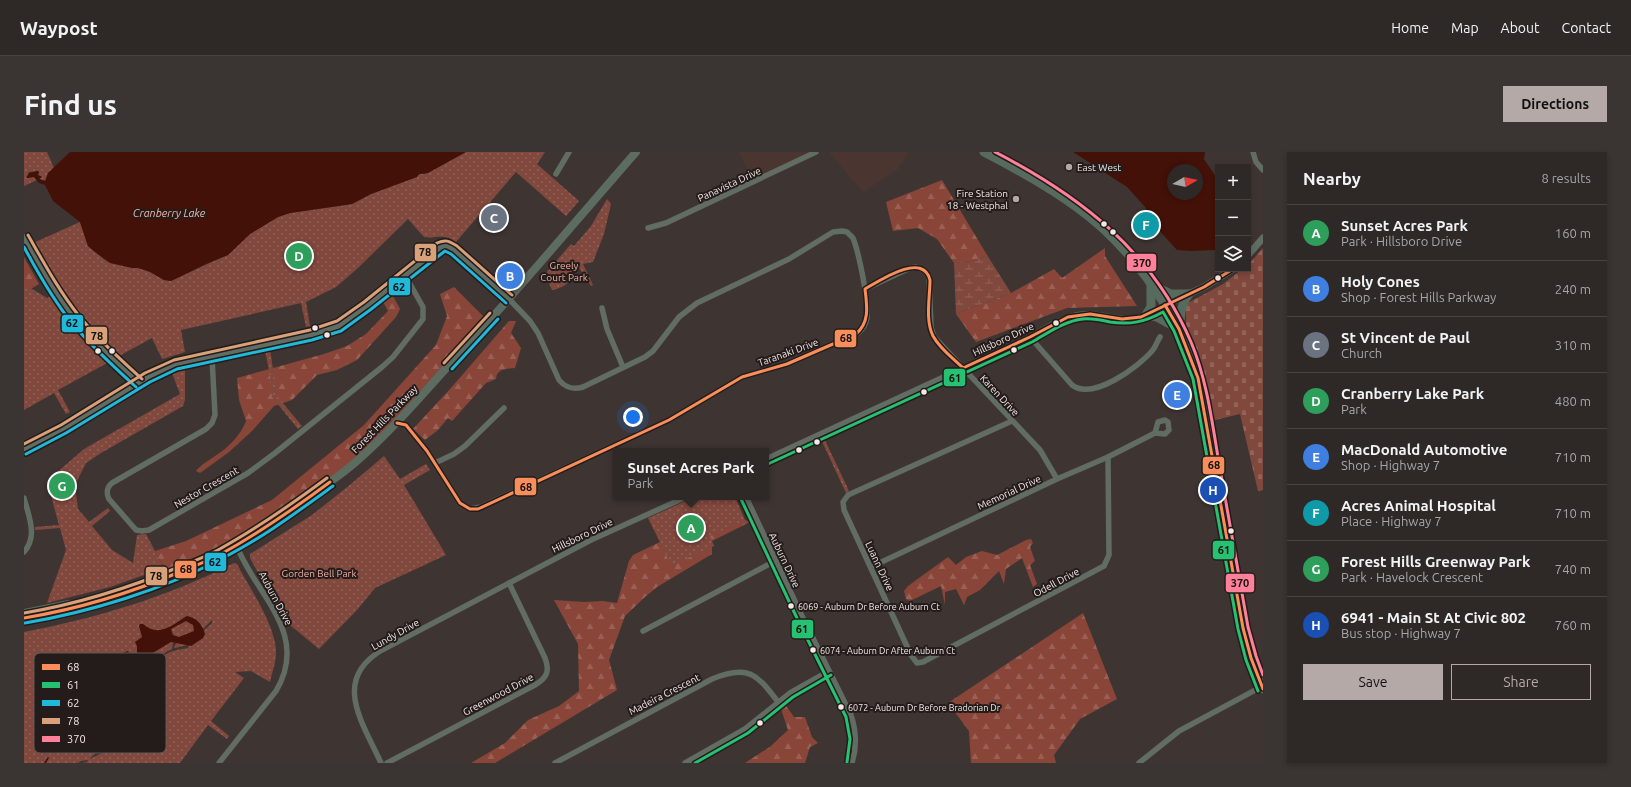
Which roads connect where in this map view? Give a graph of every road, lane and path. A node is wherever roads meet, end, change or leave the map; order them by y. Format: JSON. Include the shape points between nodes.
{"nodes":[{"id":1,"x":569,"y":152,"type":"edge"},
{"id":2,"x":636,"y":152,"type":"edge"},
{"id":3,"x":816,"y":152,"type":"edge"},
{"id":4,"x":984,"y":152,"type":"edge"},
{"id":5,"x":1253,"y":152,"type":"edge"},
{"id":6,"x":1263,"y":170,"type":"edge"},
{"id":7,"x":556,"y":174,"type":"dead end"},
{"id":8,"x":648,"y":228,"type":"dead end"},
{"id":9,"x":24,"y":237,"type":"edge"},
{"id":10,"x":1263,"y":238,"type":"edge"},
{"id":11,"x":1251,"y":252,"type":"edge"},
{"id":12,"x":1228,"y":272,"type":"edge"},
{"id":13,"x":405,"y":275,"type":"junction"},
{"id":14,"x":1151,"y":284,"type":"junction"},
{"id":15,"x":865,"y":288,"type":"junction"},
{"id":16,"x":1189,"y":294,"type":"junction"},
{"id":17,"x":508,"y":299,"type":"junction"},
{"id":18,"x":1165,"y":305,"type":"junction"},
{"id":19,"x":602,"y":308,"type":"dead end"},
{"id":20,"x":1146,"y":315,"type":"junction"},
{"id":21,"x":1179,"y":329,"type":"junction"},
{"id":22,"x":1030,"y":337,"type":"junction"},
{"id":23,"x":1160,"y":337,"type":"dead end"},
{"id":24,"x":212,"y":357,"type":"junction"},
{"id":25,"x":623,"y":368,"type":"junction"},
{"id":26,"x":963,"y":368,"type":"junction"},
{"id":27,"x":139,"y":383,"type":"junction"},
{"id":28,"x":504,"y":408,"type":"dead end"},
{"id":29,"x":1012,"y":421,"type":"junction"},
{"id":30,"x":397,"y":423,"type":"junction"},
{"id":31,"x":1155,"y":433,"type":"dead end"},
{"id":32,"x":24,"y":449,"type":"edge"},
{"id":33,"x":1108,"y":457,"type":"junction"},
{"id":34,"x":769,"y":458,"type":"edge"},
{"id":35,"x":435,"y":463,"type":"junction"},
{"id":36,"x":1057,"y":479,"type":"junction"},
{"id":37,"x":24,"y":498,"type":"edge"},
{"id":38,"x":679,"y":500,"type":"edge"},
{"id":39,"x":747,"y":500,"type":"edge"},
{"id":40,"x":236,"y":544,"type":"junction"},
{"id":41,"x":24,"y":552,"type":"edge"},
{"id":42,"x":775,"y":561,"type":"junction"},
{"id":43,"x":871,"y":567,"type":"junction"},
{"id":44,"x":509,"y":583,"type":"junction"},
{"id":45,"x":78,"y":607,"type":"junction"},
{"id":46,"x":24,"y":613,"type":"edge"},
{"id":47,"x":24,"y":618,"type":"edge"},
{"id":48,"x":643,"y":631,"type":"dead end"},
{"id":49,"x":917,"y":663,"type":"joint"},
{"id":50,"x":830,"y":670,"type":"junction"},
{"id":51,"x":1262,"y":687,"type":"edge"},
{"id":52,"x":778,"y":702,"type":"junction"},
{"id":53,"x":220,"y":763,"type":"edge"},
{"id":54,"x":381,"y":763,"type":"edge"},
{"id":55,"x":387,"y":763,"type":"edge"},
{"id":56,"x":554,"y":763,"type":"edge"},
{"id":57,"x":686,"y":763,"type":"edge"},
{"id":58,"x":852,"y":763,"type":"edge"},
{"id":59,"x":1139,"y":763,"type":"edge"}],
"edges":[{"from":1,"to":7,"type":"street"},
{"from":2,"to":17,"type":"main road","name":"Forest Hills Parkway"},
{"from":3,"to":8,"type":"street","name":"Panavista Drive","via":[[666,223]]},
{"from":4,"to":14,"type":"main road","via":[[1034,178],[1080,208],[1117,243]]},
{"from":5,"to":6,"type":"street","via":[[1256,162]]},
{"from":9,"to":27,"type":"street","via":[[76,320],[115,362]]},
{"from":10,"to":11,"type":"street"},
{"from":12,"to":16,"type":"street"},
{"from":13,"to":17,"type":"street","via":[[436,249],[446,245]]},
{"from":13,"to":24,"type":"street","via":[[339,326],[311,335]]},
{"from":13,"to":24,"type":"street","name":"Nestor Crescent","via":[[422,307],[424,319],[387,362],[275,454],[248,473],[148,530],[136,530],[108,498],[108,489],[112,483],[211,425],[214,415]]},
{"from":14,"to":16,"type":"main road","via":[[1171,294]]},
{"from":14,"to":18,"type":"main road"},
{"from":14,"to":20,"type":"main road","via":[[1151,307]]},
{"from":15,"to":25,"type":"street","name":"Taranaki Drive","via":[[853,238],[847,232],[834,232],[798,254],[692,306],[679,317],[653,351]]},
{"from":15,"to":26,"type":"street","name":"Karen Drive","via":[[910,268],[918,267],[926,272],[930,280],[932,334]]},
{"from":15,"to":35,"type":"street","name":"Taranaki Drive","via":[[867,318],[862,329],[856,334],[787,364],[742,377],[669,420],[481,507],[470,509],[460,503]]},
{"from":16,"to":18,"type":"street"},
{"from":16,"to":21,"type":"main road","via":[[1180,310]]},
{"from":17,"to":25,"type":"street","name":"Taranaki Drive","via":[[534,326],[564,385],[579,388]]},
{"from":17,"to":30,"type":"main road","name":"Forest Hills Parkway"},
{"from":18,"to":20,"type":"street","name":"Hillsboro Drive"},
{"from":18,"to":21,"type":"main road"},
{"from":19,"to":25,"type":"street","via":[[607,329]]},
{"from":20,"to":21,"type":"main road","via":[[1157,317]]},
{"from":20,"to":22,"type":"street","name":"Hillsboro Drive","via":[[1128,319],[1079,314],[1065,318]]},
{"from":21,"to":51,"type":"main road","via":[[1202,395],[1243,628]]},
{"from":22,"to":23,"type":"street","via":[[1072,384],[1085,390],[1111,382],[1129,370],[1154,349]]},
{"from":22,"to":26,"type":"street","name":"Hillsboro Drive"},
{"from":24,"to":27,"type":"street","via":[[176,364]]},
{"from":26,"to":29,"type":"street","name":"Karen Drive"},
{"from":26,"to":34,"type":"street","name":"Hillsboro Drive"},
{"from":27,"to":32,"type":"street","via":[[74,423]]},
{"from":28,"to":35,"type":"street","via":[[465,446]]},
{"from":29,"to":36,"type":"street","name":"Karen Drive","via":[[1040,450]]},
{"from":29,"to":43,"type":"street","name":"Luann Drive","via":[[846,497],[843,502],[844,510]]},
{"from":30,"to":35,"type":"street","name":"Taranaki Drive","via":[[406,425]]},
{"from":30,"to":40,"type":"main road","name":"Forest Hills Parkway","via":[[356,462],[330,482],[262,530]]},
{"from":31,"to":33,"type":"street","name":"Memorial Drive"},
{"from":33,"to":36,"type":"street","name":"Memorial Drive"},
{"from":33,"to":49,"type":"street","name":"Odell Drive","via":[[1109,555],[1104,566]]},
{"from":36,"to":43,"type":"street","name":"Memorial Drive"},
{"from":37,"to":41,"type":"street","via":[[32,535],[30,544]]},
{"from":38,"to":44,"type":"street","name":"Hillsboro Drive","via":[[591,540]]},
{"from":39,"to":42,"type":"street","name":"Auburn Drive"},
{"from":40,"to":45,"type":"main road","name":"Forest Hills Parkway","via":[[198,564],[149,584]]},
{"from":40,"to":53,"type":"street","name":"Auburn Drive","via":[[279,621],[286,640],[287,660],[276,691]]},
{"from":42,"to":48,"type":"street"},
{"from":42,"to":50,"type":"street","name":"Auburn Drive"},
{"from":43,"to":49,"type":"street","name":"Luann Drive"},
{"from":44,"to":54,"type":"street","name":"Lundy Drive","via":[[382,650],[361,667],[354,688],[354,703]]},
{"from":44,"to":55,"type":"street","name":"Greenwood Drive","via":[[545,658],[548,670],[545,678]]},
{"from":45,"to":46,"type":"main road","name":"Forest Hills Parkway","via":[[69,604]]},
{"from":45,"to":47,"type":"main road","name":"Forest Hills Parkway"},
{"from":50,"to":52,"type":"street"},
{"from":50,"to":58,"type":"street","name":"Auburn Drive","via":[[854,726],[856,745]]},
{"from":51,"to":59,"type":"street","via":[[1179,731]]},
{"from":52,"to":56,"type":"street","name":"Madeira Crescent","via":[[754,676],[742,672],[728,673],[706,682]]},
{"from":52,"to":57,"type":"street","via":[[745,729]]}]}
